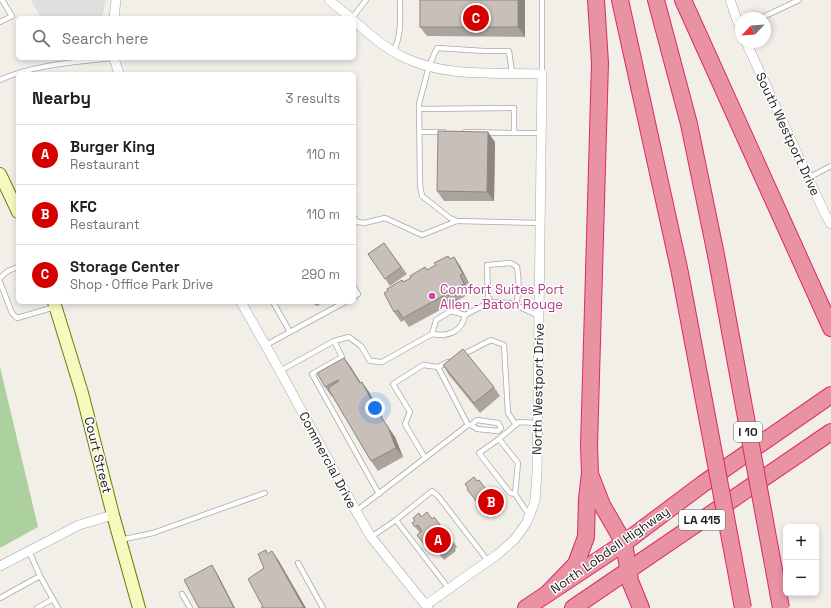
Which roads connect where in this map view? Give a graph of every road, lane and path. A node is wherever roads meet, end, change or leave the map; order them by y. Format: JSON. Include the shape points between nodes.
{"nodes":[{"id":1,"x":2,"y":0,"type":"edge"},
{"id":2,"x":116,"y":0,"type":"edge"},
{"id":3,"x":330,"y":0,"type":"edge"},
{"id":4,"x":366,"y":0,"type":"edge"},
{"id":5,"x":400,"y":0,"type":"edge"},
{"id":6,"x":542,"y":0,"type":"edge"},
{"id":7,"x":596,"y":0,"type":"edge"},
{"id":8,"x":620,"y":0,"type":"edge"},
{"id":9,"x":656,"y":0,"type":"edge"},
{"id":10,"x":683,"y":0,"type":"edge"},
{"id":11,"x":730,"y":0,"type":"edge"},
{"id":12,"x":799,"y":0,"type":"edge"},
{"id":13,"x":771,"y":13,"type":"edge"},
{"id":14,"x":735,"y":14,"type":"edge"},
{"id":15,"x":114,"y":16,"type":"edge"},
{"id":16,"x":350,"y":16,"type":"edge"},
{"id":17,"x":354,"y":16,"type":"edge"},
{"id":18,"x":0,"y":22,"type":"edge"},
{"id":19,"x":356,"y":23,"type":"edge"},
{"id":20,"x":749,"y":48,"type":"edge"},
{"id":21,"x":393,"y":52,"type":"junction"},
{"id":22,"x":92,"y":60,"type":"edge"},
{"id":23,"x":113,"y":60,"type":"edge"},
{"id":24,"x":429,"y":66,"type":"junction"},
{"id":25,"x":23,"y":72,"type":"edge"},
{"id":26,"x":118,"y":72,"type":"edge"},
{"id":27,"x":512,"y":73,"type":"junction"},
{"id":28,"x":16,"y":74,"type":"edge"},
{"id":29,"x":542,"y":74,"type":"junction"},
{"id":30,"x":0,"y":80,"type":"edge"},
{"id":31,"x":419,"y":109,"type":"junction"},
{"id":32,"x":420,"y":132,"type":"junction"},
{"id":33,"x":446,"y":132,"type":"edge"},
{"id":34,"x":465,"y":132,"type":"edge"},
{"id":35,"x":541,"y":132,"type":"junction"},
{"id":36,"x":514,"y":133,"type":"junction"},
{"id":37,"x":831,"y":166,"type":"edge"},
{"id":38,"x":0,"y":174,"type":"edge"},
{"id":39,"x":808,"y":178,"type":"junction"},
{"id":40,"x":16,"y":208,"type":"edge"},
{"id":41,"x":356,"y":221,"type":"edge"},
{"id":42,"x":457,"y":221,"type":"junction"},
{"id":43,"x":540,"y":223,"type":"junction"},
{"id":44,"x":831,"y":224,"type":"edge"},
{"id":45,"x":16,"y":268,"type":"edge"},
{"id":46,"x":0,"y":278,"type":"edge"},
{"id":47,"x":0,"y":282,"type":"edge"},
{"id":48,"x":490,"y":302,"type":"junction"},
{"id":49,"x":55,"y":304,"type":"edge"},
{"id":50,"x":242,"y":304,"type":"edge"},
{"id":51,"x":274,"y":304,"type":"edge"},
{"id":52,"x":341,"y":304,"type":"edge"},
{"id":53,"x":516,"y":305,"type":"junction"},
{"id":54,"x":827,"y":312,"type":"edge"},
{"id":55,"x":465,"y":315,"type":"junction"},
{"id":56,"x":539,"y":316,"type":"junction"},
{"id":57,"x":831,"y":328,"type":"edge"},
{"id":58,"x":290,"y":332,"type":"junction"},
{"id":59,"x":432,"y":334,"type":"junction"},
{"id":60,"x":334,"y":341,"type":"junction"},
{"id":61,"x":266,"y":345,"type":"junction"},
{"id":62,"x":458,"y":357,"type":"edge"},
{"id":63,"x":451,"y":360,"type":"edge"},
{"id":64,"x":438,"y":367,"type":"junction"},
{"id":65,"x":280,"y":371,"type":"junction"},
{"id":66,"x":831,"y":396,"type":"edge"},
{"id":67,"x":538,"y":423,"type":"junction"},
{"id":68,"x":470,"y":425,"type":"junction"},
{"id":69,"x":516,"y":425,"type":"junction"},
{"id":70,"x":501,"y":428,"type":"junction"},
{"id":71,"x":510,"y":430,"type":"junction"},
{"id":72,"x":831,"y":432,"type":"edge"},
{"id":73,"x":499,"y":439,"type":"junction"},
{"id":74,"x":425,"y":458,"type":"junction"},
{"id":75,"x":590,"y":473,"type":"junction"},
{"id":76,"x":265,"y":493,"type":"dead end"},
{"id":77,"x":379,"y":494,"type":"junction"},
{"id":78,"x":514,"y":494,"type":"junction"},
{"id":79,"x":356,"y":511,"type":"junction"},
{"id":80,"x":113,"y":515,"type":"junction"},
{"id":81,"x":529,"y":515,"type":"junction"},
{"id":82,"x":396,"y":520,"type":"junction"},
{"id":83,"x":371,"y":537,"type":"junction"},
{"id":84,"x":120,"y":540,"type":"junction"},
{"id":85,"x":624,"y":542,"type":"junction"},
{"id":86,"x":29,"y":550,"type":"junction"},
{"id":87,"x":488,"y":561,"type":"junction"},
{"id":88,"x":298,"y":563,"type":"dead end"},
{"id":89,"x":0,"y":566,"type":"edge"},
{"id":90,"x":629,"y":569,"type":"junction"},
{"id":91,"x":40,"y":576,"type":"junction"},
{"id":92,"x":449,"y":588,"type":"junction"},
{"id":93,"x":548,"y":593,"type":"junction"},
{"id":94,"x":182,"y":594,"type":"dead end"},
{"id":95,"x":0,"y":598,"type":"edge"},
{"id":96,"x":53,"y":599,"type":"junction"},
{"id":97,"x":427,"y":607,"type":"edge"},
{"id":98,"x":37,"y":608,"type":"edge"},
{"id":99,"x":58,"y":608,"type":"edge"},
{"id":100,"x":139,"y":608,"type":"edge"},
{"id":101,"x":190,"y":608,"type":"edge"},
{"id":102,"x":323,"y":608,"type":"edge"},
{"id":103,"x":526,"y":608,"type":"edge"},
{"id":104,"x":573,"y":608,"type":"edge"},
{"id":105,"x":641,"y":608,"type":"edge"},
{"id":106,"x":743,"y":608,"type":"edge"},
{"id":107,"x":781,"y":608,"type":"edge"}],
"edges":[{"from":1,"to":18,"type":"lane","via":[[12,16]]},
{"from":2,"to":15,"type":"street"},
{"from":3,"to":16,"type":"street"},
{"from":4,"to":17,"type":"lane"},
{"from":5,"to":21,"type":"lane","via":[[400,30]]},
{"from":6,"to":29,"type":"lane"},
{"from":7,"to":75,"type":"highway","via":[[600,63]]},
{"from":8,"to":106,"type":"highway","bridge":true,"via":[[680,273]]},
{"from":9,"to":107,"type":"highway","number":"I 10","bridge":true,"via":[[689,124],[716,255]]},
{"from":10,"to":54,"type":"highway"},
{"from":11,"to":14,"type":"street"},
{"from":12,"to":13,"type":"lane"},
{"from":19,"to":21,"type":"street"},
{"from":20,"to":39,"type":"street","name":"South Westport Drive"},
{"from":21,"to":24,"type":"street"},
{"from":22,"to":25,"type":"lane","via":[[61,63]]},
{"from":23,"to":26,"type":"street"},
{"from":24,"to":27,"type":"street","via":[[450,71]]},
{"from":24,"to":27,"type":"lane","via":[[437,48],[509,51]]},
{"from":24,"to":31,"type":"lane"},
{"from":27,"to":29,"type":"street"},
{"from":28,"to":30,"type":"lane"},
{"from":29,"to":35,"type":"street","name":"North Westport Drive"},
{"from":31,"to":32,"type":"lane"},
{"from":31,"to":36,"type":"lane","via":[[514,108]]},
{"from":32,"to":33,"type":"lane"},
{"from":32,"to":42,"type":"lane","via":[[422,196]]},
{"from":34,"to":36,"type":"lane"},
{"from":35,"to":36,"type":"lane"},
{"from":35,"to":43,"type":"street","name":"North Westport Drive"},
{"from":37,"to":39,"type":"lane"},
{"from":38,"to":40,"type":"main road"},
{"from":39,"to":44,"type":"street","name":"South Westport Drive"},
{"from":41,"to":42,"type":"lane","via":[[364,223],[385,218],[422,235]]},
{"from":42,"to":43,"type":"lane"},
{"from":43,"to":56,"type":"street","name":"North Westport Drive"},
{"from":45,"to":46,"type":"lane"},
{"from":47,"to":49,"type":"lane","via":[[12,313],[17,318]]},
{"from":48,"to":53,"type":"lane"},
{"from":48,"to":53,"type":"lane","via":[[487,265],[511,263],[517,267],[518,273]]},
{"from":48,"to":55,"type":"lane"},
{"from":49,"to":80,"type":"main road","name":"Court Street","via":[[82,393]]},
{"from":50,"to":61,"type":"street","name":"Commercial Drive"},
{"from":51,"to":58,"type":"lane"},
{"from":52,"to":58,"type":"lane"},
{"from":53,"to":56,"type":"lane"},
{"from":54,"to":57,"type":"highway"},
{"from":55,"to":59,"type":"lane","via":[[460,327],[448,335]]},
{"from":55,"to":59,"type":"lane","via":[[452,311],[436,320]]},
{"from":56,"to":67,"type":"street","name":"North Westport Drive"},
{"from":58,"to":61,"type":"lane"},
{"from":59,"to":60,"type":"lane","via":[[382,362],[370,361],[361,346],[349,337]]},
{"from":60,"to":65,"type":"lane"},
{"from":60,"to":77,"type":"lane","via":[[342,357],[312,374]]},
{"from":61,"to":65,"type":"street","name":"Commercial Drive"},
{"from":62,"to":69,"type":"lane","via":[[491,340],[504,345],[508,413]]},
{"from":63,"to":64,"type":"lane"},
{"from":64,"to":68,"type":"lane"},
{"from":64,"to":74,"type":"lane","via":[[423,365],[394,384],[410,412],[406,424]]},
{"from":65,"to":79,"type":"street","name":"Commercial Drive"},
{"from":66,"to":85,"type":"highway","name":"North Lobdell Highway","number":"LA 415","via":[[704,483]]},
{"from":67,"to":69,"type":"lane","via":[[519,422]]},
{"from":67,"to":81,"type":"street","name":"North Westport Drive","via":[[535,501]]},
{"from":68,"to":70,"type":"lane","via":[[477,429],[498,431]]},
{"from":68,"to":70,"type":"lane","via":[[477,420],[498,423]]},
{"from":68,"to":74,"type":"lane"},
{"from":69,"to":71,"type":"lane"},
{"from":70,"to":71,"type":"lane"},
{"from":71,"to":73,"type":"lane"},
{"from":72,"to":90,"type":"highway","name":"North Lobdell Highway","number":"LA 415"},
{"from":73,"to":78,"type":"lane","via":[[518,463]]},
{"from":73,"to":78,"type":"lane","via":[[479,453],[510,493]]},
{"from":74,"to":77,"type":"lane"},
{"from":75,"to":85,"type":"highway","via":[[602,505]]},
{"from":75,"to":93,"type":"highway","via":[[584,544],[576,564]]},
{"from":76,"to":84,"type":"lane","via":[[152,533]]},
{"from":77,"to":79,"type":"lane"},
{"from":78,"to":81,"type":"lane"},
{"from":79,"to":83,"type":"street","name":"Commercial Drive"},
{"from":80,"to":84,"type":"main road","name":"Court Street"},
{"from":80,"to":86,"type":"street","via":[[79,525]]},
{"from":81,"to":87,"type":"street","name":"North Westport Drive","via":[[515,539]]},
{"from":82,"to":83,"type":"lane"},
{"from":82,"to":87,"type":"lane","via":[[432,491]]},
{"from":82,"to":92,"type":"lane"},
{"from":83,"to":97,"type":"street","name":"Commercial Drive"},
{"from":84,"to":100,"type":"main road","name":"Court Street"},
{"from":85,"to":90,"type":"highway"},
{"from":85,"to":93,"type":"highway","name":"North Lobdell Highway","number":"LA 415"},
{"from":86,"to":89,"type":"street"},
{"from":86,"to":91,"type":"lane"},
{"from":87,"to":92,"type":"street","name":"North Westport Drive"},
{"from":88,"to":102,"type":"lane"},
{"from":90,"to":104,"type":"highway","name":"North Lobdell Highway","number":"LA 415"},
{"from":90,"to":105,"type":"highway","via":[[630,581]]},
{"from":91,"to":95,"type":"lane"},
{"from":91,"to":96,"type":"lane"},
{"from":92,"to":97,"type":"street","name":"North Westport Drive"},
{"from":93,"to":103,"type":"highway","name":"North Lobdell Highway","number":"LA 415"},
{"from":94,"to":101,"type":"lane"},
{"from":96,"to":98,"type":"lane"},
{"from":96,"to":99,"type":"lane"}]}
